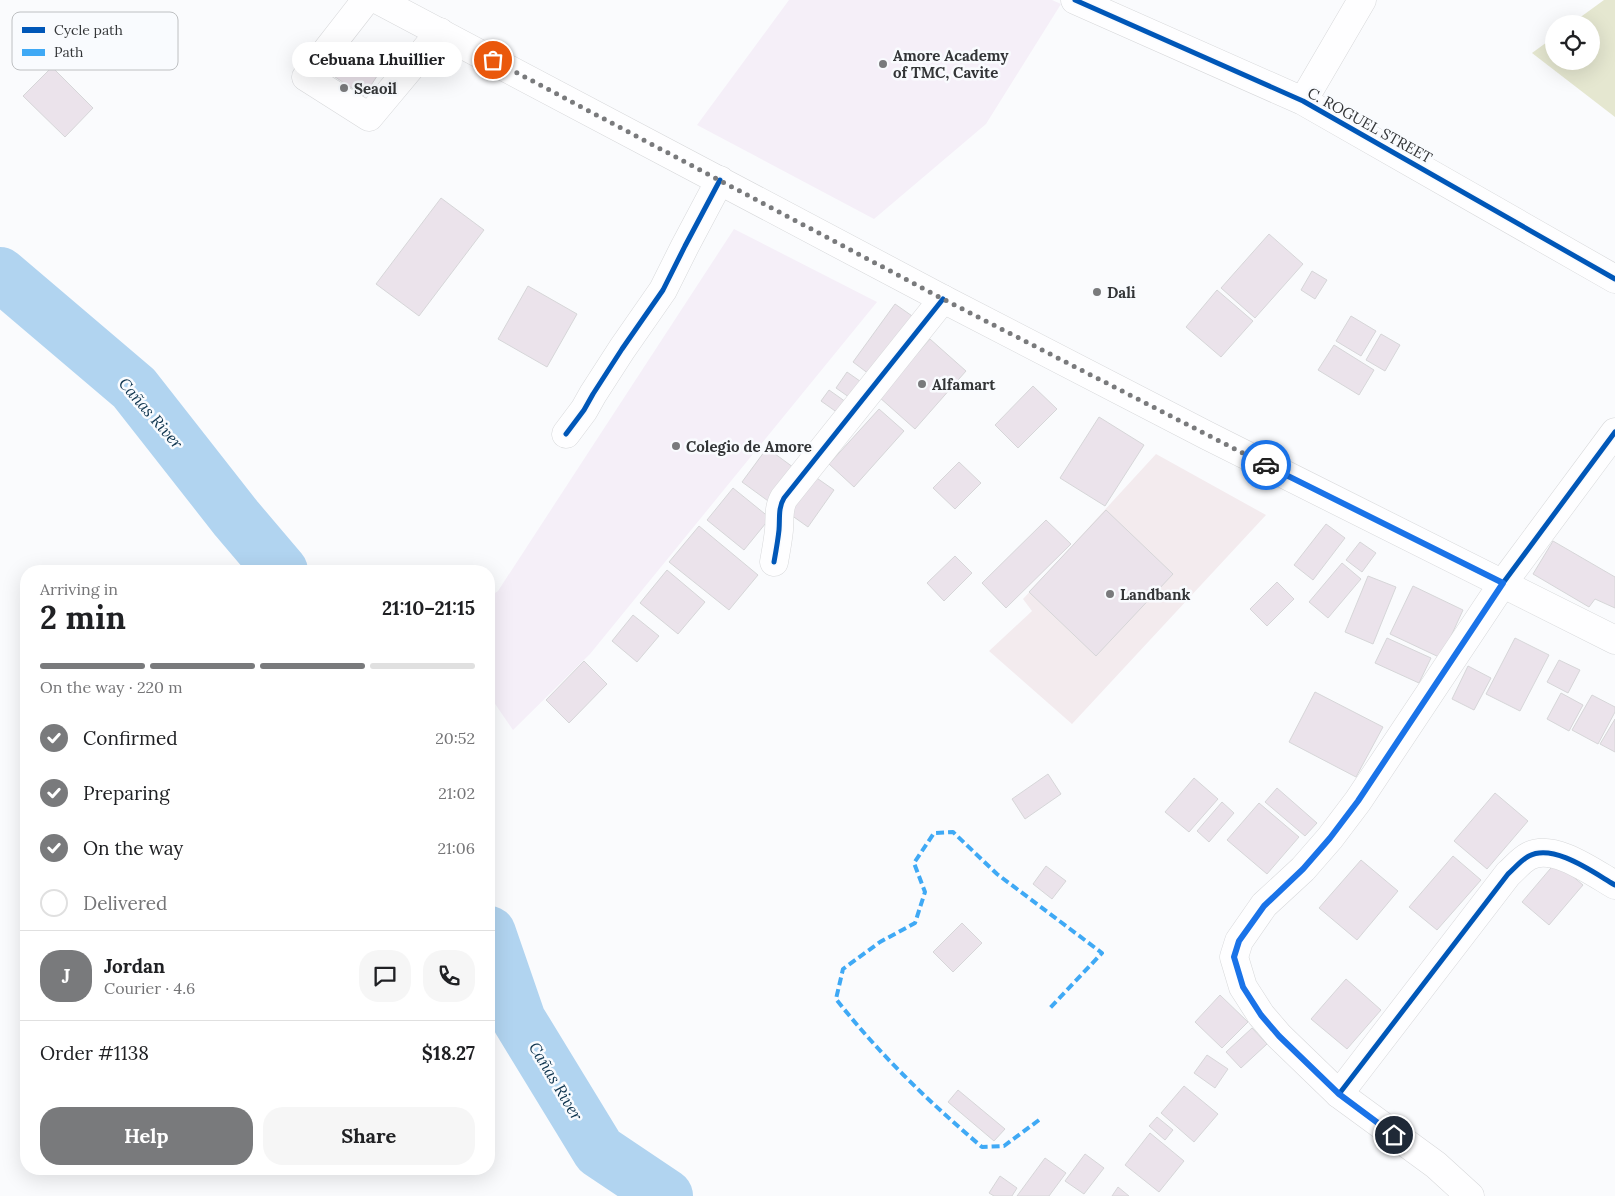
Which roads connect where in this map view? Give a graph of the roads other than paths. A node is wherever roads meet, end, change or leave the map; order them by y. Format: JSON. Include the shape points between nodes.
{"nodes":[{"id":1,"x":366,"y":0,"type":"edge"},
{"id":2,"x":378,"y":0,"type":"edge"},
{"id":3,"x":1075,"y":0,"type":"edge"},
{"id":4,"x":1362,"y":0,"type":"edge"},
{"id":5,"x":440,"y":32,"type":"junction"},
{"id":6,"x":1303,"y":101,"type":"junction"},
{"id":7,"x":720,"y":180,"type":"junction"},
{"id":8,"x":1615,"y":280,"type":"edge"},
{"id":9,"x":943,"y":299,"type":"junction"},
{"id":10,"x":1615,"y":432,"type":"edge"},
{"id":11,"x":566,"y":434,"type":"dead end"},
{"id":12,"x":774,"y":562,"type":"dead end"},
{"id":13,"x":1503,"y":583,"type":"junction"},
{"id":14,"x":1615,"y":640,"type":"edge"},
{"id":15,"x":1615,"y":885,"type":"edge"},
{"id":16,"x":1339,"y":1094,"type":"junction"},
{"id":17,"x":1470,"y":1196,"type":"edge"}],
"edges":[{"from":1,"to":5,"type":"main road","via":[[306,78],[369,117]]},
{"from":2,"to":5,"type":"main road"},
{"from":3,"to":6,"type":"main road","name":"C. ROGUEL STREET"},
{"from":4,"to":6,"type":"main road"},
{"from":5,"to":7,"type":"main road"},
{"from":6,"to":8,"type":"main road","name":"C. ROGUEL STREET"},
{"from":7,"to":9,"type":"main road"},
{"from":7,"to":11,"type":"main road","via":[[663,290]]},
{"from":9,"to":12,"type":"main road","via":[[784,498],[779,513]]},
{"from":9,"to":13,"type":"main road"},
{"from":10,"to":13,"type":"main road"},
{"from":13,"to":14,"type":"main road"},
{"from":13,"to":16,"type":"main road","via":[[1358,801],[1303,869],[1264,906],[1239,941],[1234,957],[1243,987],[1261,1015]]},
{"from":15,"to":16,"type":"main road","via":[[1562,856],[1545,852],[1524,859],[1508,874]]},
{"from":16,"to":17,"type":"main road","via":[[1436,1165]]}]}
